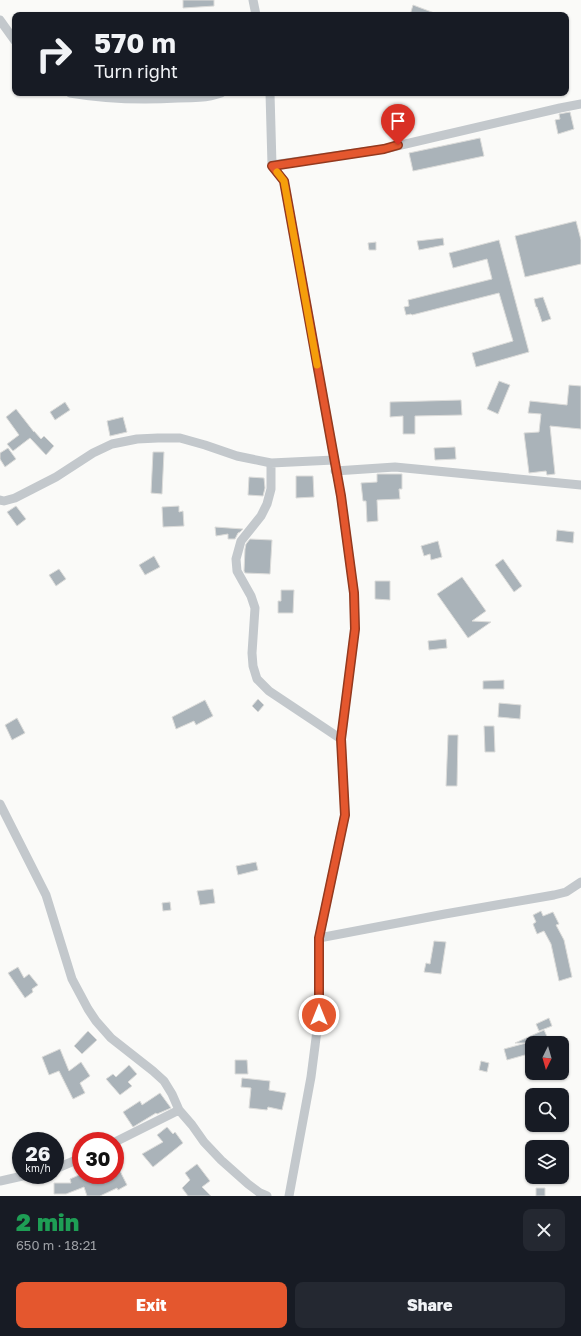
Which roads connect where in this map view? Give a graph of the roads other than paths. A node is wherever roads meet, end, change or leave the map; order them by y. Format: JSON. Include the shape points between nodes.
{"nodes":[{"id":1,"x":253,"y":0,"type":"edge"},
{"id":2,"x":255,"y":12,"type":"edge"},
{"id":3,"x":0,"y":20,"type":"edge"},
{"id":4,"x":12,"y":37,"type":"edge"},
{"id":5,"x":84,"y":96,"type":"edge"},
{"id":6,"x":204,"y":96,"type":"edge"},
{"id":7,"x":270,"y":96,"type":"edge"},
{"id":8,"x":581,"y":104,"type":"edge"},
{"id":9,"x":272,"y":166,"type":"junction"},
{"id":10,"x":334,"y":460,"type":"junction"},
{"id":11,"x":271,"y":463,"type":"junction"},
{"id":12,"x":335,"y":471,"type":"junction"},
{"id":13,"x":581,"y":485,"type":"edge"},
{"id":14,"x":0,"y":500,"type":"edge"},
{"id":15,"x":341,"y":739,"type":"junction"},
{"id":16,"x":0,"y":804,"type":"edge"},
{"id":17,"x":581,"y":882,"type":"edge"},
{"id":18,"x":319,"y":938,"type":"junction"},
{"id":19,"x":179,"y":1110,"type":"junction"},
{"id":20,"x":124,"y":1138,"type":"edge"},
{"id":21,"x":12,"y":1178,"type":"edge"},
{"id":22,"x":0,"y":1181,"type":"edge"},
{"id":23,"x":267,"y":1196,"type":"edge"},
{"id":24,"x":289,"y":1196,"type":"edge"}],
"edges":[{"from":1,"to":2,"type":"street"},
{"from":3,"to":4,"type":"street"},
{"from":5,"to":6,"type":"street","via":[[156,99]]},
{"from":7,"to":9,"type":"street"},
{"from":8,"to":9,"type":"street","via":[[384,149]]},
{"from":9,"to":10,"type":"street","via":[[284,181]]},
{"from":10,"to":11,"type":"street"},
{"from":10,"to":12,"type":"street"},
{"from":11,"to":14,"type":"street","via":[[237,456],[180,438],[137,439],[112,444],[15,498]]},
{"from":11,"to":15,"type":"street","via":[[271,489],[267,504],[241,541],[236,559],[237,571],[255,608],[253,666],[257,679],[269,692]]},
{"from":12,"to":13,"type":"street","via":[[395,467]]},
{"from":12,"to":15,"type":"street","via":[[341,496],[354,593],[355,629]]},
{"from":15,"to":18,"type":"street","via":[[345,815]]},
{"from":16,"to":19,"type":"street","via":[[46,895],[72,979],[88,1009],[111,1038],[164,1081]]},
{"from":17,"to":18,"type":"street","via":[[566,892],[554,895]]},
{"from":18,"to":24,"type":"street","via":[[319,1015],[311,1077]]},
{"from":19,"to":20,"type":"street"},
{"from":19,"to":23,"type":"street","via":[[221,1160],[248,1184]]},
{"from":21,"to":22,"type":"street"}]}
